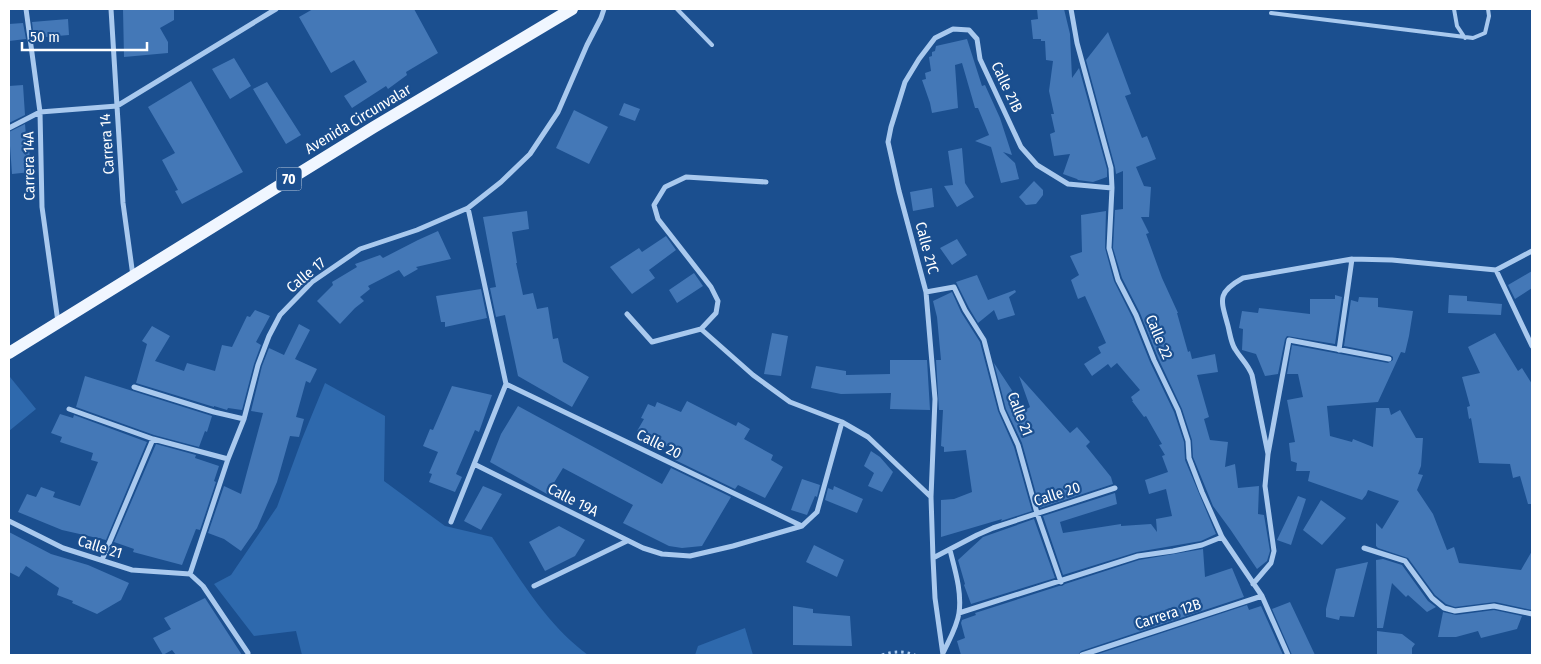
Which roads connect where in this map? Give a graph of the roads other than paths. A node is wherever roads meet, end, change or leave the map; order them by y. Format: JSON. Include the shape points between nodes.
{"nodes":[{"id":1,"x":26,"y":9,"type":"edge"},
{"id":2,"x":111,"y":9,"type":"edge"},
{"id":3,"x":276,"y":9,"type":"edge"},
{"id":4,"x":572,"y":9,"type":"edge"},
{"id":5,"x":604,"y":9,"type":"edge"},
{"id":6,"x":677,"y":9,"type":"edge"},
{"id":7,"x":1071,"y":9,"type":"edge"},
{"id":8,"x":1454,"y":9,"type":"edge"},
{"id":9,"x":1488,"y":9,"type":"edge"},
{"id":10,"x":1271,"y":13,"type":"dead end"},
{"id":11,"x":953,"y":29,"type":"joint"},
{"id":12,"x":1465,"y":38,"type":"junction"},
{"id":13,"x":712,"y":45,"type":"dead end"},
{"id":14,"x":117,"y":106,"type":"junction"},
{"id":15,"x":40,"y":112,"type":"junction"},
{"id":16,"x":9,"y":128,"type":"edge"},
{"id":17,"x":766,"y":182,"type":"dead end"},
{"id":18,"x":1112,"y":188,"type":"junction"},
{"id":19,"x":468,"y":208,"type":"junction"},
{"id":20,"x":1532,"y":251,"type":"edge"},
{"id":21,"x":1352,"y":259,"type":"junction"},
{"id":22,"x":1496,"y":270,"type":"junction"},
{"id":23,"x":133,"y":276,"type":"junction"},
{"id":24,"x":926,"y":292,"type":"junction"},
{"id":25,"x":627,"y":314,"type":"dead end"},
{"id":26,"x":58,"y":323,"type":"junction"},
{"id":27,"x":701,"y":329,"type":"junction"},
{"id":28,"x":1532,"y":346,"type":"edge"},
{"id":29,"x":1339,"y":350,"type":"junction"},
{"id":30,"x":9,"y":353,"type":"edge"},
{"id":31,"x":1389,"y":359,"type":"dead end"},
{"id":32,"x":506,"y":384,"type":"junction"},
{"id":33,"x":134,"y":387,"type":"dead end"},
{"id":34,"x":69,"y":409,"type":"dead end"},
{"id":35,"x":244,"y":419,"type":"junction"},
{"id":36,"x":842,"y":422,"type":"junction"},
{"id":37,"x":153,"y":439,"type":"junction"},
{"id":38,"x":1268,"y":454,"type":"junction"},
{"id":39,"x":228,"y":459,"type":"junction"},
{"id":40,"x":474,"y":464,"type":"junction"},
{"id":41,"x":1115,"y":488,"type":"dead end"},
{"id":42,"x":931,"y":497,"type":"junction"},
{"id":43,"x":1037,"y":513,"type":"junction"},
{"id":44,"x":9,"y":521,"type":"edge"},
{"id":45,"x":451,"y":522,"type":"dead end"},
{"id":46,"x":802,"y":526,"type":"junction"},
{"id":47,"x":1222,"y":537,"type":"junction"},
{"id":48,"x":627,"y":541,"type":"junction"},
{"id":49,"x":1364,"y":548,"type":"dead end"},
{"id":50,"x":950,"y":550,"type":"junction"},
{"id":51,"x":933,"y":558,"type":"junction"},
{"id":52,"x":102,"y":560,"type":"junction"},
{"id":53,"x":190,"y":574,"type":"junction"},
{"id":54,"x":1060,"y":582,"type":"junction"},
{"id":55,"x":1254,"y":584,"type":"junction"},
{"id":56,"x":534,"y":586,"type":"dead end"},
{"id":57,"x":1262,"y":596,"type":"junction"},
{"id":58,"x":959,"y":613,"type":"junction"},
{"id":59,"x":1532,"y":614,"type":"edge"},
{"id":60,"x":943,"y":654,"type":"edge"},
{"id":61,"x":1092,"y":654,"type":"edge"},
{"id":62,"x":248,"y":655,"type":"edge"},
{"id":63,"x":1082,"y":655,"type":"edge"},
{"id":64,"x":1288,"y":655,"type":"edge"}],
"edges":[{"from":1,"to":15,"type":"street","name":"Carrera 14A"},
{"from":2,"to":14,"type":"street","name":"Carrera 14"},
{"from":3,"to":14,"type":"street"},
{"from":4,"to":23,"type":"main road","name":"Avenida Circunvalar","number":"70"},
{"from":5,"to":19,"type":"street","name":"Calle 17","via":[[558,112],[530,154]]},
{"from":6,"to":13,"type":"lane"},
{"from":7,"to":18,"type":"street","name":"Calle 22","via":[[1111,168]]},
{"from":8,"to":12,"type":"lane","via":[[1456,26]]},
{"from":9,"to":12,"type":"lane","via":[[1485,33]]},
{"from":10,"to":12,"type":"lane"},
{"from":11,"to":18,"type":"street","name":"Calle 21B","via":[[969,30],[977,39],[980,59],[1020,147],[1037,165],[1068,184]]},
{"from":11,"to":24,"type":"street","name":"Calle 21C","via":[[935,38],[905,82],[888,142]]},
{"from":14,"to":15,"type":"street"},
{"from":14,"to":23,"type":"street","name":"Carrera 14","via":[[123,203]]},
{"from":15,"to":16,"type":"street"},
{"from":15,"to":26,"type":"street","name":"Carrera 14A","via":[[42,207]]},
{"from":17,"to":27,"type":"street","via":[[686,176],[665,187],[654,205],[658,219],[711,287],[718,301],[716,313]]},
{"from":18,"to":47,"type":"street","name":"Calle 22","via":[[1109,248],[1118,280],[1178,410],[1188,441],[1189,458]]},
{"from":19,"to":32,"type":"street"},
{"from":19,"to":35,"type":"street","name":"Calle 17","via":[[360,250],[312,282],[280,315],[269,336]]},
{"from":20,"to":22,"type":"street"},
{"from":21,"to":22,"type":"street"},
{"from":21,"to":29,"type":"street"},
{"from":21,"to":38,"type":"street","via":[[1243,278],[1225,291],[1221,301],[1234,348],[1252,375]]},
{"from":22,"to":28,"type":"street"},
{"from":23,"to":26,"type":"main road","name":"Avenida Circunvalar","number":"70"},
{"from":24,"to":42,"type":"street","name":"Calle 21C","via":[[935,399]]},
{"from":24,"to":43,"type":"street","name":"Calle 21","via":[[954,287],[984,340],[1002,410],[1018,445]]},
{"from":25,"to":27,"type":"street","via":[[652,342]]},
{"from":26,"to":30,"type":"main road","name":"Avenida Circunvalar","number":"70"},
{"from":27,"to":36,"type":"street","via":[[790,402]]},
{"from":29,"to":31,"type":"street"},
{"from":29,"to":38,"type":"street","via":[[1288,340]]},
{"from":32,"to":40,"type":"street"},
{"from":32,"to":46,"type":"street","name":"Calle 20"},
{"from":33,"to":35,"type":"street"},
{"from":34,"to":37,"type":"street"},
{"from":35,"to":39,"type":"street","name":"Calle 17"},
{"from":36,"to":42,"type":"street","via":[[868,437]]},
{"from":36,"to":46,"type":"street","via":[[817,512]]},
{"from":37,"to":39,"type":"street"},
{"from":37,"to":52,"type":"street"},
{"from":38,"to":55,"type":"street","via":[[1265,486],[1274,551],[1271,563]]},
{"from":39,"to":53,"type":"street","name":"Calle 17"},
{"from":40,"to":45,"type":"street"},
{"from":40,"to":48,"type":"street","name":"Calle 19A"},
{"from":41,"to":43,"type":"street","name":"Calle 20"},
{"from":42,"to":51,"type":"street","name":"Calle 21C"},
{"from":43,"to":50,"type":"street","name":"Calle 20","via":[[977,535]]},
{"from":43,"to":54,"type":"street","name":"Calle 21"},
{"from":44,"to":52,"type":"street","name":"Calle 21","via":[[63,548]]},
{"from":46,"to":48,"type":"street","name":"Calle 19A","via":[[690,556],[662,554]]},
{"from":47,"to":54,"type":"street","via":[[1173,552],[1138,556]]},
{"from":47,"to":55,"type":"street","name":"Calle 22"},
{"from":48,"to":56,"type":"street"},
{"from":49,"to":59,"type":"street","via":[[1405,561],[1432,598],[1444,608],[1456,611],[1494,606]]},
{"from":50,"to":51,"type":"street","name":"Calle 20"},
{"from":50,"to":58,"type":"street","via":[[959,591]]},
{"from":51,"to":60,"type":"street"},
{"from":52,"to":53,"type":"street","name":"Calle 21","via":[[132,570]]},
{"from":53,"to":62,"type":"street","via":[[203,586]]},
{"from":54,"to":58,"type":"street"},
{"from":55,"to":57,"type":"street","name":"Calle 22"},
{"from":57,"to":61,"type":"street","name":"Carrera 12B"},
{"from":57,"to":64,"type":"street","name":"Calle 22"},
{"from":58,"to":60,"type":"street"},
{"from":61,"to":63,"type":"street","name":"Carrera 12B"}]}
